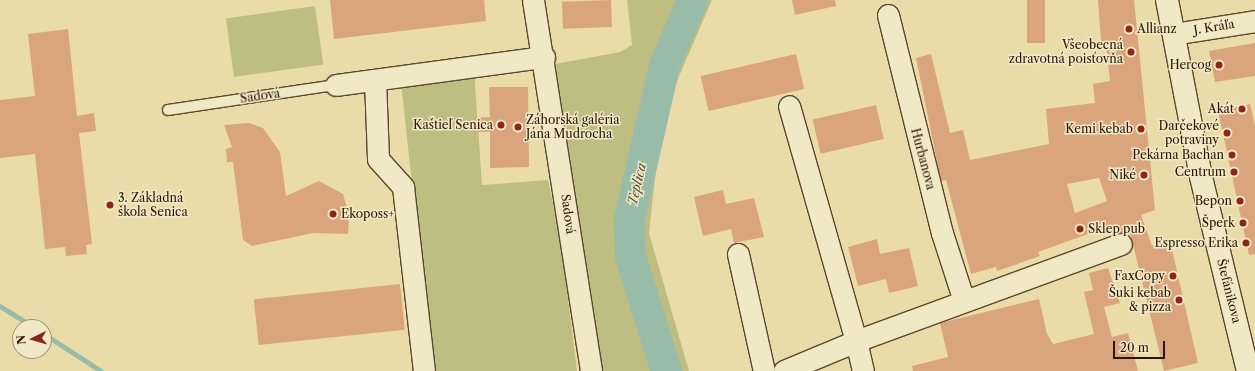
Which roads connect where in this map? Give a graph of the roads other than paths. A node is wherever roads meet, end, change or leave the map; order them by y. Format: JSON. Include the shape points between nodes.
{"nodes":[{"id":1,"x":534,"y":0,"type":"edge"},
{"id":2,"x":1167,"y":0,"type":"edge"},
{"id":3,"x":888,"y":15,"type":"dead end"},
{"id":4,"x":1255,"y":21,"type":"edge"},
{"id":5,"x":1173,"y":34,"type":"junction"},
{"id":6,"x":544,"y":57,"type":"junction"},
{"id":7,"x":375,"y":80,"type":"junction"},
{"id":8,"x":336,"y":85,"type":"joint"},
{"id":9,"x":788,"y":106,"type":"dead end"},
{"id":10,"x":168,"y":110,"type":"dead end"},
{"id":11,"x":1121,"y":244,"type":"dead end"},
{"id":12,"x":738,"y":254,"type":"dead end"},
{"id":13,"x":964,"y":301,"type":"junction"},
{"id":14,"x":856,"y":341,"type":"junction"},
{"id":15,"x":424,"y":371,"type":"edge"},
{"id":16,"x":591,"y":371,"type":"edge"},
{"id":17,"x":764,"y":371,"type":"edge"},
{"id":18,"x":784,"y":371,"type":"edge"},
{"id":19,"x":863,"y":371,"type":"edge"},
{"id":20,"x":1248,"y":371,"type":"edge"}],
"edges":[{"from":1,"to":6,"type":"street","name":"Sadová"},
{"from":2,"to":5,"type":"street","name":"Štefánikova"},
{"from":3,"to":13,"type":"street","name":"Hurbanova","via":[[940,226]]},
{"from":4,"to":5,"type":"street","name":"J. Kráľa"},
{"from":5,"to":20,"type":"street","name":"Štefánikova","via":[[1201,178]]},
{"from":6,"to":7,"type":"street","name":"Sadová"},
{"from":6,"to":16,"type":"street","name":"Sadová"},
{"from":7,"to":8,"type":"street","name":"Sadová"},
{"from":7,"to":15,"type":"street","via":[[378,159],[403,187]]},
{"from":8,"to":10,"type":"lane","name":"Sadová"},
{"from":9,"to":14,"type":"street"},
{"from":11,"to":13,"type":"street"},
{"from":12,"to":17,"type":"street"},
{"from":13,"to":14,"type":"street"},
{"from":14,"to":18,"type":"street"},
{"from":14,"to":19,"type":"street"}]}
